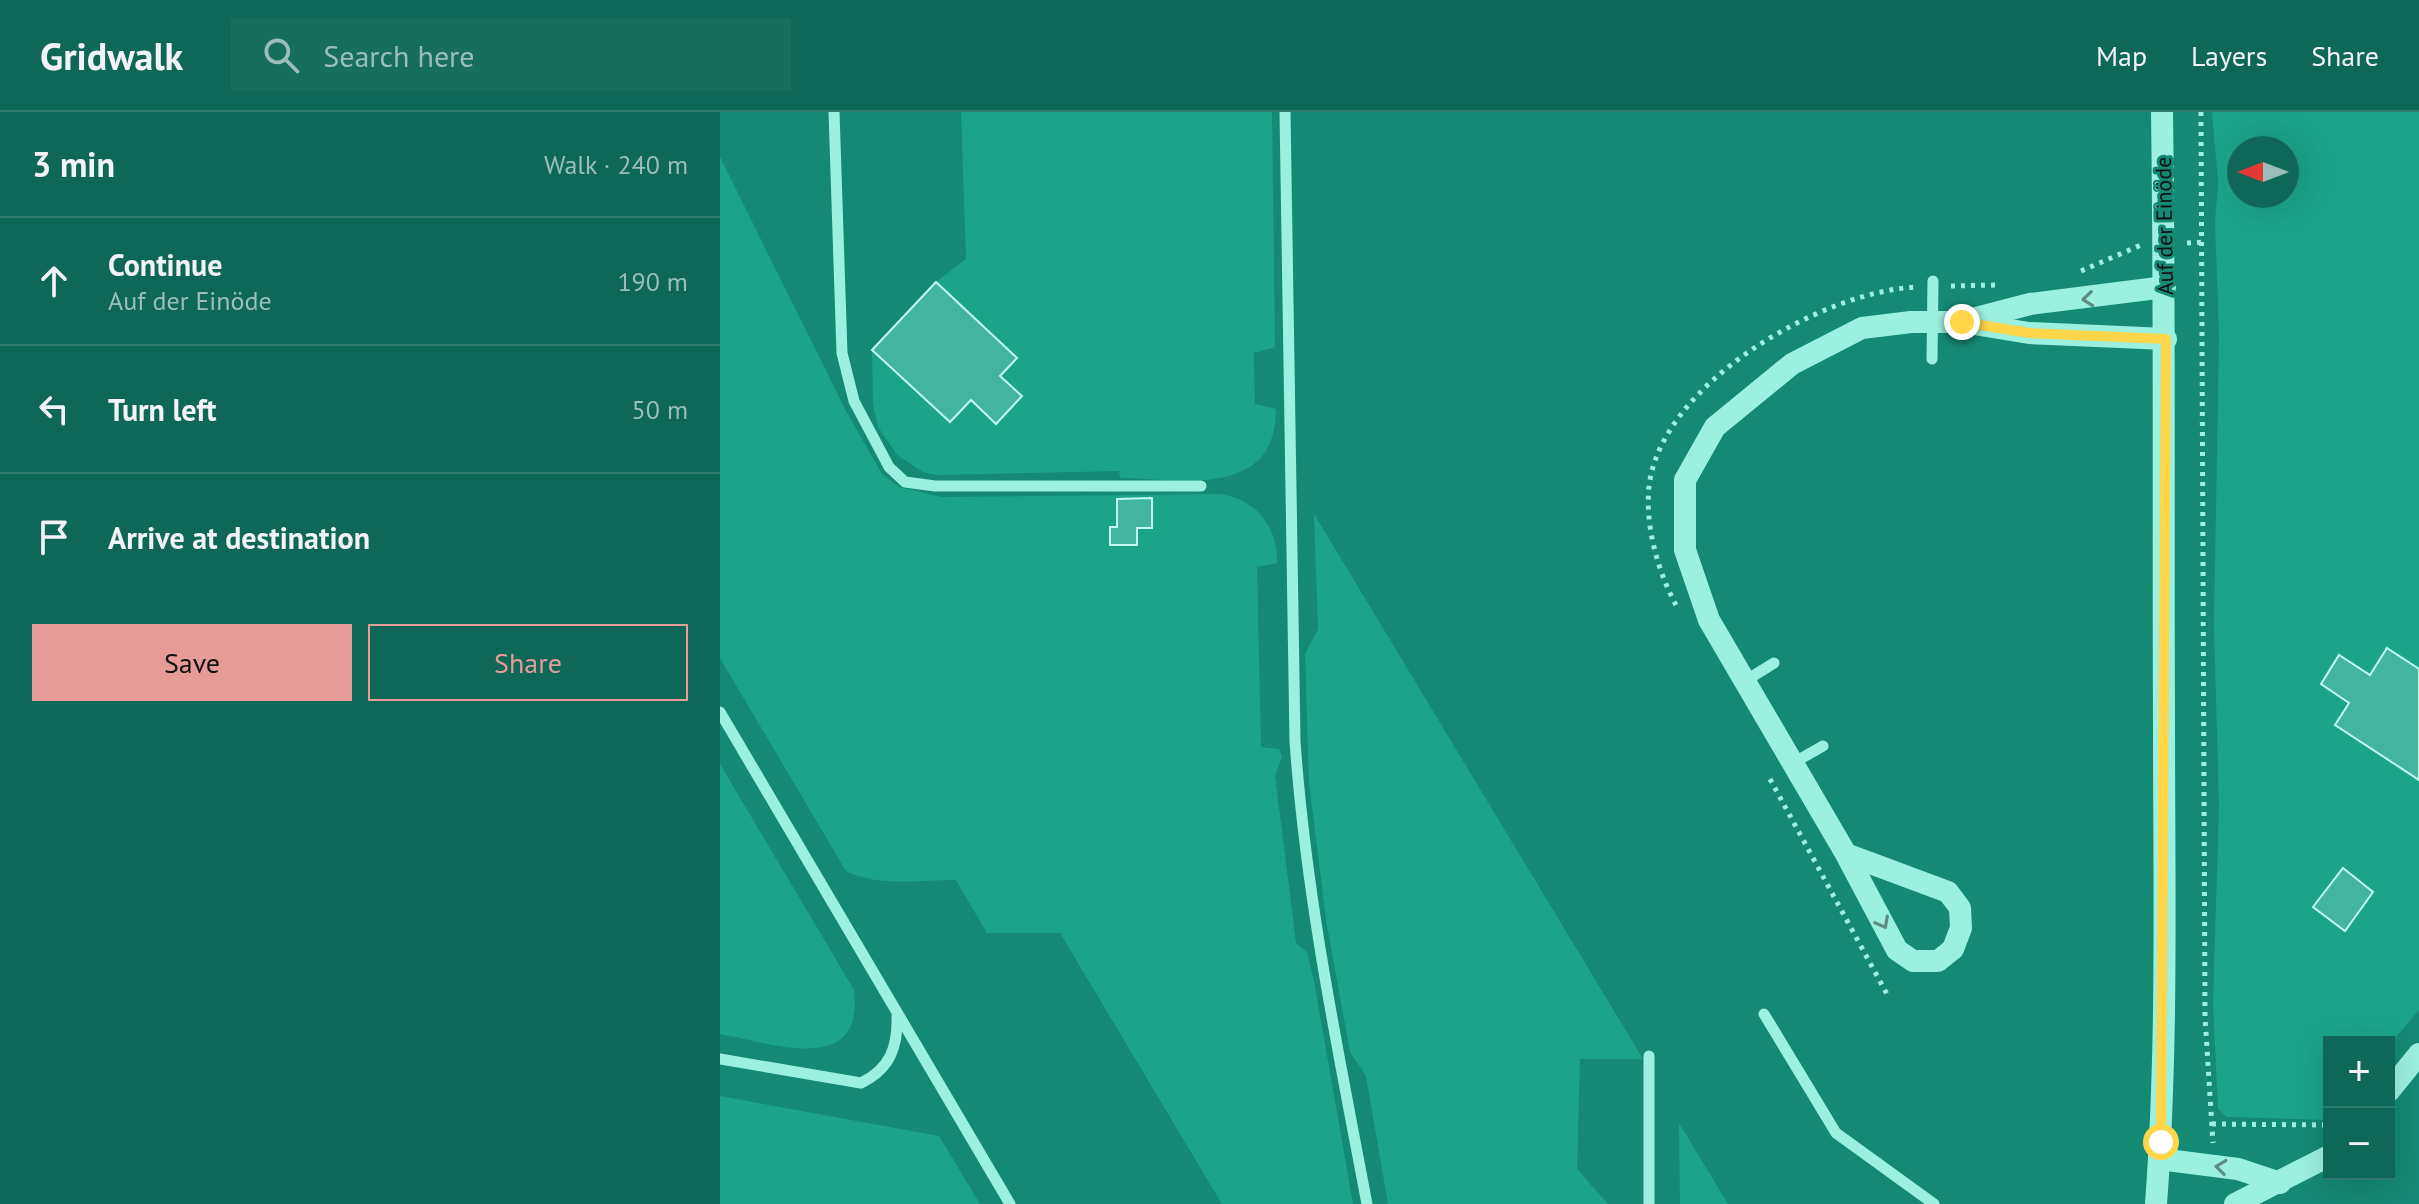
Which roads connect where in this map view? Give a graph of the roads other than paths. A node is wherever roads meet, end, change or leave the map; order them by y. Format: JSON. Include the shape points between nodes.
{"nodes":[{"id":1,"x":834,"y":112,"type":"edge"},
{"id":2,"x":1285,"y":112,"type":"edge"},
{"id":3,"x":2162,"y":112,"type":"edge"},
{"id":4,"x":1933,"y":284,"type":"road end"},
{"id":5,"x":2165,"y":287,"type":"junction"},
{"id":6,"x":1932,"y":322,"type":"junction"},
{"id":7,"x":1962,"y":322,"type":"junction"},
{"id":8,"x":2166,"y":339,"type":"junction"},
{"id":9,"x":1932,"y":359,"type":"dead end"},
{"id":10,"x":1201,"y":486,"type":"dead end"},
{"id":11,"x":1774,"y":663,"type":"dead end"},
{"id":12,"x":1745,"y":681,"type":"junction"},
{"id":13,"x":720,"y":712,"type":"edge"},
{"id":14,"x":1823,"y":746,"type":"dead end"},
{"id":15,"x":1793,"y":763,"type":"junction"},
{"id":16,"x":1846,"y":854,"type":"junction"},
{"id":17,"x":896,"y":1012,"type":"junction"},
{"id":18,"x":1764,"y":1014,"type":"dead end"},
{"id":19,"x":2419,"y":1054,"type":"edge"},
{"id":20,"x":1649,"y":1056,"type":"dead end"},
{"id":21,"x":720,"y":1059,"type":"edge"},
{"id":22,"x":2395,"y":1084,"type":"edge"},
{"id":23,"x":2159,"y":1159,"type":"junction"},
{"id":24,"x":2323,"y":1159,"type":"edge"},
{"id":25,"x":2280,"y":1183,"type":"junction"},
{"id":26,"x":1010,"y":1204,"type":"edge"},
{"id":27,"x":1367,"y":1204,"type":"edge"},
{"id":28,"x":1649,"y":1204,"type":"edge"},
{"id":29,"x":1934,"y":1204,"type":"edge"},
{"id":30,"x":2156,"y":1204,"type":"edge"},
{"id":31,"x":2235,"y":1204,"type":"edge"}],
"edges":[{"from":1,"to":10,"type":"lane","via":[[842,353],[854,401],[889,467],[905,482],[935,486]]},
{"from":2,"to":27,"type":"lane","via":[[1295,741],[1301,821],[1315,930]]},
{"from":3,"to":5,"type":"street","name":"Auf der Einöde"},
{"from":4,"to":6,"type":"lane"},
{"from":5,"to":7,"type":"street","one_way":true,"via":[[2030,304]]},
{"from":5,"to":8,"type":"street","name":"Auf der Einöde"},
{"from":6,"to":7,"type":"street"},
{"from":6,"to":9,"type":"lane"},
{"from":6,"to":12,"type":"street","via":[[1862,328],[1792,364],[1715,427],[1685,480],[1685,550],[1709,620]]},
{"from":7,"to":8,"type":"street","via":[[2029,333]]},
{"from":8,"to":23,"type":"street","name":"Auf der Einöde"},
{"from":11,"to":12,"type":"lane"},
{"from":12,"to":15,"type":"street"},
{"from":13,"to":17,"type":"lane"},
{"from":14,"to":15,"type":"lane"},
{"from":15,"to":16,"type":"street"},
{"from":16,"to":16,"type":"street","one_way":true,"via":[[1897,950],[1913,961],[1938,961],[1953,949],[1961,928],[1960,908],[1948,892]]},
{"from":17,"to":21,"type":"lane","via":[[898,1038],[892,1056],[861,1083]]},
{"from":17,"to":26,"type":"lane"},
{"from":18,"to":29,"type":"lane","via":[[1836,1133]]},
{"from":19,"to":22,"type":"street"},
{"from":20,"to":28,"type":"lane"},
{"from":25,"to":23,"type":"street","one_way":true,"via":[[2238,1169]]},
{"from":23,"to":30,"type":"street","name":"Auf der Einöde"},
{"from":24,"to":25,"type":"street"},
{"from":25,"to":31,"type":"street"}]}
